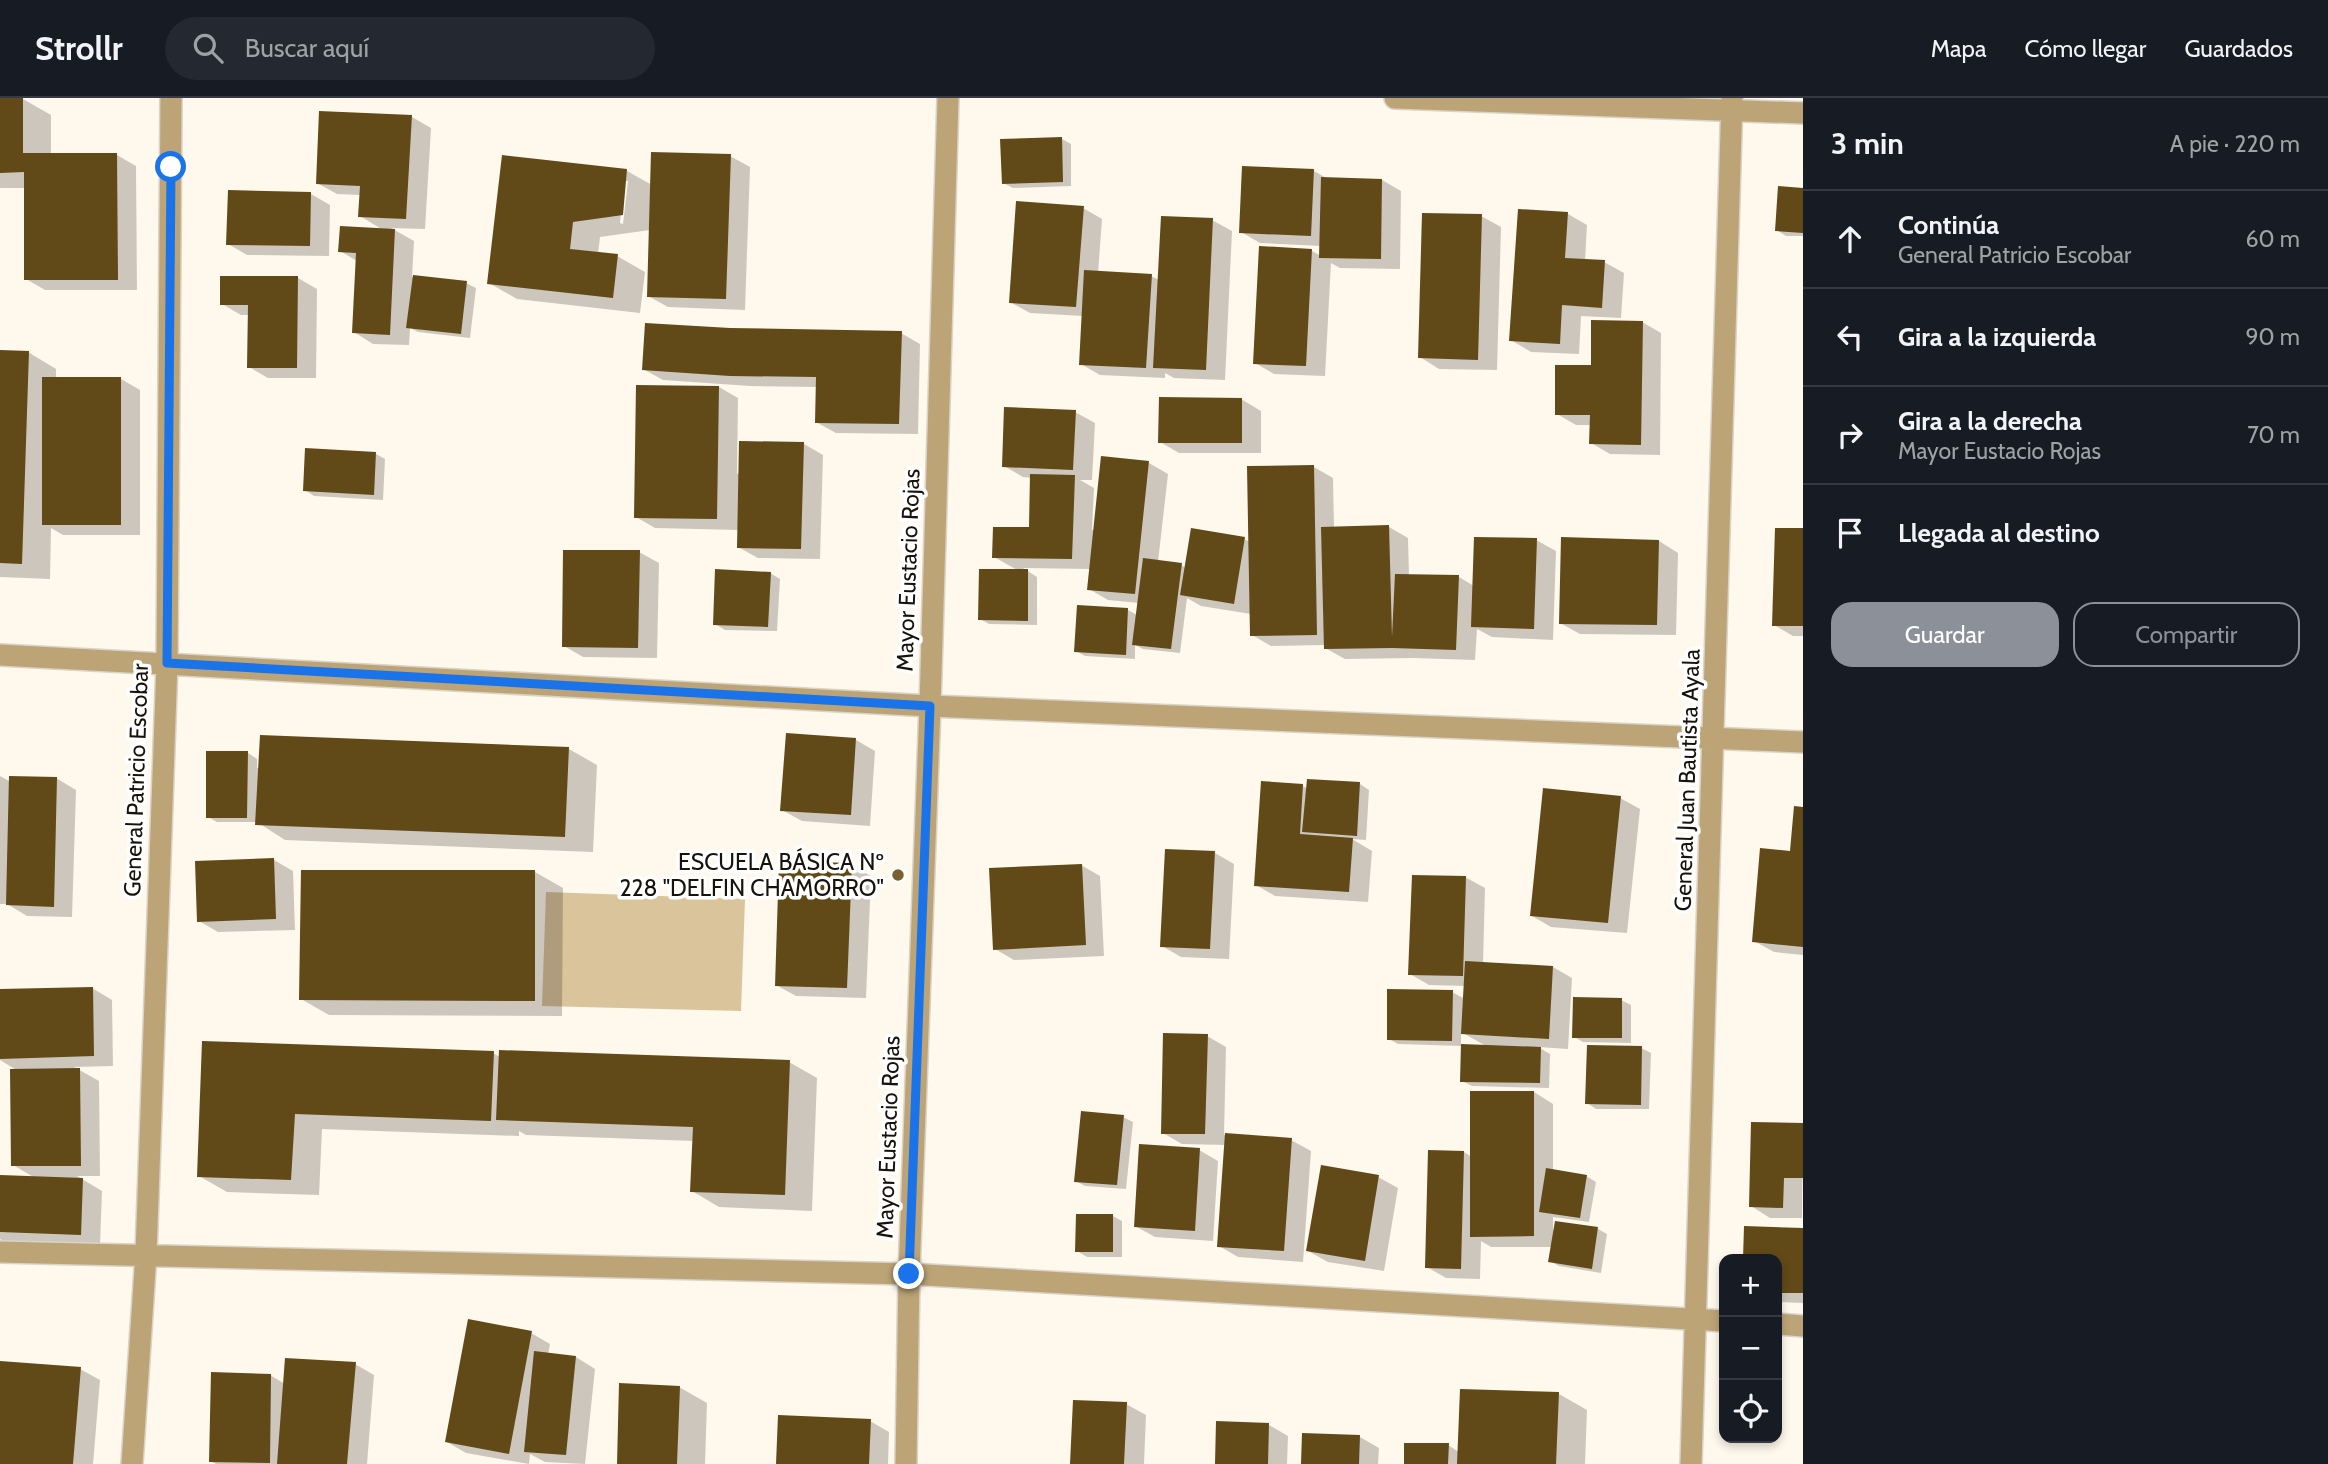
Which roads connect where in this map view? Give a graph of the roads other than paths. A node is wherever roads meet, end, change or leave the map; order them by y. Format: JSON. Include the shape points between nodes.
{"nodes":[{"id":1,"x":171,"y":98,"type":"edge"},
{"id":2,"x":948,"y":98,"type":"edge"},
{"id":3,"x":1395,"y":98,"type":"edge"},
{"id":4,"x":1732,"y":104,"type":"edge"},
{"id":5,"x":1803,"y":113,"type":"edge"},
{"id":6,"x":0,"y":655,"type":"edge"},
{"id":7,"x":167,"y":663,"type":"junction"},
{"id":8,"x":930,"y":706,"type":"junction"},
{"id":9,"x":1715,"y":737,"type":"junction"},
{"id":10,"x":1803,"y":742,"type":"edge"},
{"id":11,"x":0,"y":1252,"type":"edge"},
{"id":12,"x":146,"y":1254,"type":"junction"},
{"id":13,"x":909,"y":1274,"type":"junction"},
{"id":14,"x":1696,"y":1319,"type":"junction"},
{"id":15,"x":1719,"y":1321,"type":"edge"},
{"id":16,"x":1782,"y":1324,"type":"edge"},
{"id":17,"x":1803,"y":1326,"type":"edge"},
{"id":18,"x":132,"y":1464,"type":"edge"},
{"id":19,"x":906,"y":1464,"type":"edge"},
{"id":20,"x":1691,"y":1464,"type":"edge"}],
"edges":[{"from":1,"to":7,"type":"street","name":"General Patricio Escobar"},
{"from":2,"to":8,"type":"street","name":"Mayor Eustacio Rojas"},
{"from":3,"to":4,"type":"street"},
{"from":4,"to":5,"type":"street"},
{"from":4,"to":9,"type":"street","name":"General Juan Bautista Ayala"},
{"from":6,"to":7,"type":"street"},
{"from":7,"to":8,"type":"street"},
{"from":7,"to":12,"type":"street","name":"General Patricio Escobar"},
{"from":8,"to":9,"type":"street"},
{"from":8,"to":13,"type":"street","name":"Mayor Eustacio Rojas"},
{"from":9,"to":10,"type":"street"},
{"from":9,"to":14,"type":"street","name":"General Juan Bautista Ayala"},
{"from":11,"to":12,"type":"street"},
{"from":12,"to":13,"type":"street"},
{"from":12,"to":18,"type":"street","name":"General Patricio Escobar"},
{"from":13,"to":14,"type":"street"},
{"from":13,"to":19,"type":"street","name":"Mayor Eustacio Rojas"},
{"from":14,"to":15,"type":"street"},
{"from":14,"to":20,"type":"street","name":"General Juan Bautista Ayala"},
{"from":16,"to":17,"type":"street"}]}
